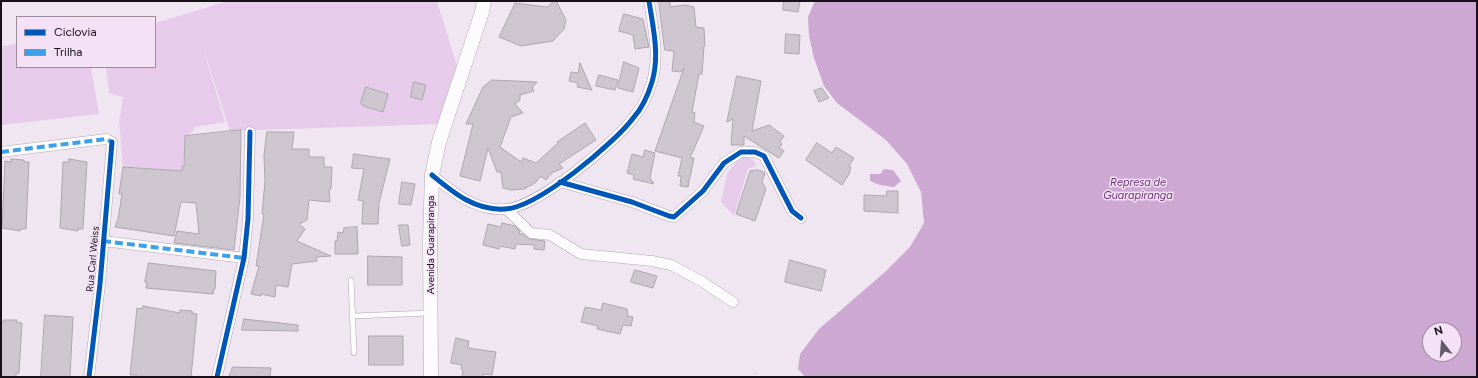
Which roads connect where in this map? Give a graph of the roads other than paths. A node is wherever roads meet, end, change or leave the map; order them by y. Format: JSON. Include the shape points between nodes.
{"nodes":[{"id":1,"x":484,"y":1,"type":"edge"},
{"id":2,"x":649,"y":1,"type":"edge"},
{"id":3,"x":250,"y":132,"type":"dead end"},
{"id":4,"x":1,"y":152,"type":"edge"},
{"id":5,"x":432,"y":175,"type":"junction"},
{"id":6,"x":560,"y":182,"type":"junction"},
{"id":7,"x":506,"y":209,"type":"junction"},
{"id":8,"x":801,"y":218,"type":"dead end"},
{"id":9,"x":103,"y":241,"type":"junction"},
{"id":10,"x":244,"y":258,"type":"junction"},
{"id":11,"x":351,"y":280,"type":"dead end"},
{"id":12,"x":733,"y":302,"type":"dead end"},
{"id":13,"x":431,"y":313,"type":"junction"},
{"id":14,"x":353,"y":316,"type":"junction"},
{"id":15,"x":354,"y":353,"type":"dead end"},
{"id":16,"x":89,"y":377,"type":"edge"},
{"id":17,"x":217,"y":377,"type":"edge"},
{"id":18,"x":431,"y":377,"type":"edge"}],
"edges":[{"from":1,"to":5,"type":"main road","name":"Avenida Guarapiranga","via":[[439,142]]},
{"from":2,"to":6,"type":"street","via":[[656,59],[646,100],[620,134]]},
{"from":3,"to":10,"type":"street","via":[[248,219]]},
{"from":4,"to":9,"type":"street","name":"Rua Carl Weiss","via":[[106,139],[112,142]]},
{"from":5,"to":7,"type":"street","via":[[465,200],[483,207]]},
{"from":5,"to":13,"type":"main road","name":"Avenida Guarapiranga"},
{"from":6,"to":7,"type":"street","via":[[520,205]]},
{"from":6,"to":8,"type":"street","via":[[632,202],[674,217],[703,191],[724,163],[741,152],[755,152],[764,156],[792,211]]},
{"from":7,"to":12,"type":"street","via":[[531,233],[550,235],[581,254],[671,265]]},
{"from":9,"to":10,"type":"street"},
{"from":9,"to":16,"type":"street","name":"Rua Carl Weiss"},
{"from":10,"to":17,"type":"street"},
{"from":11,"to":14,"type":"lane"},
{"from":13,"to":14,"type":"lane"},
{"from":13,"to":18,"type":"main road","name":"Avenida Guarapiranga"},
{"from":14,"to":15,"type":"lane"}]}
